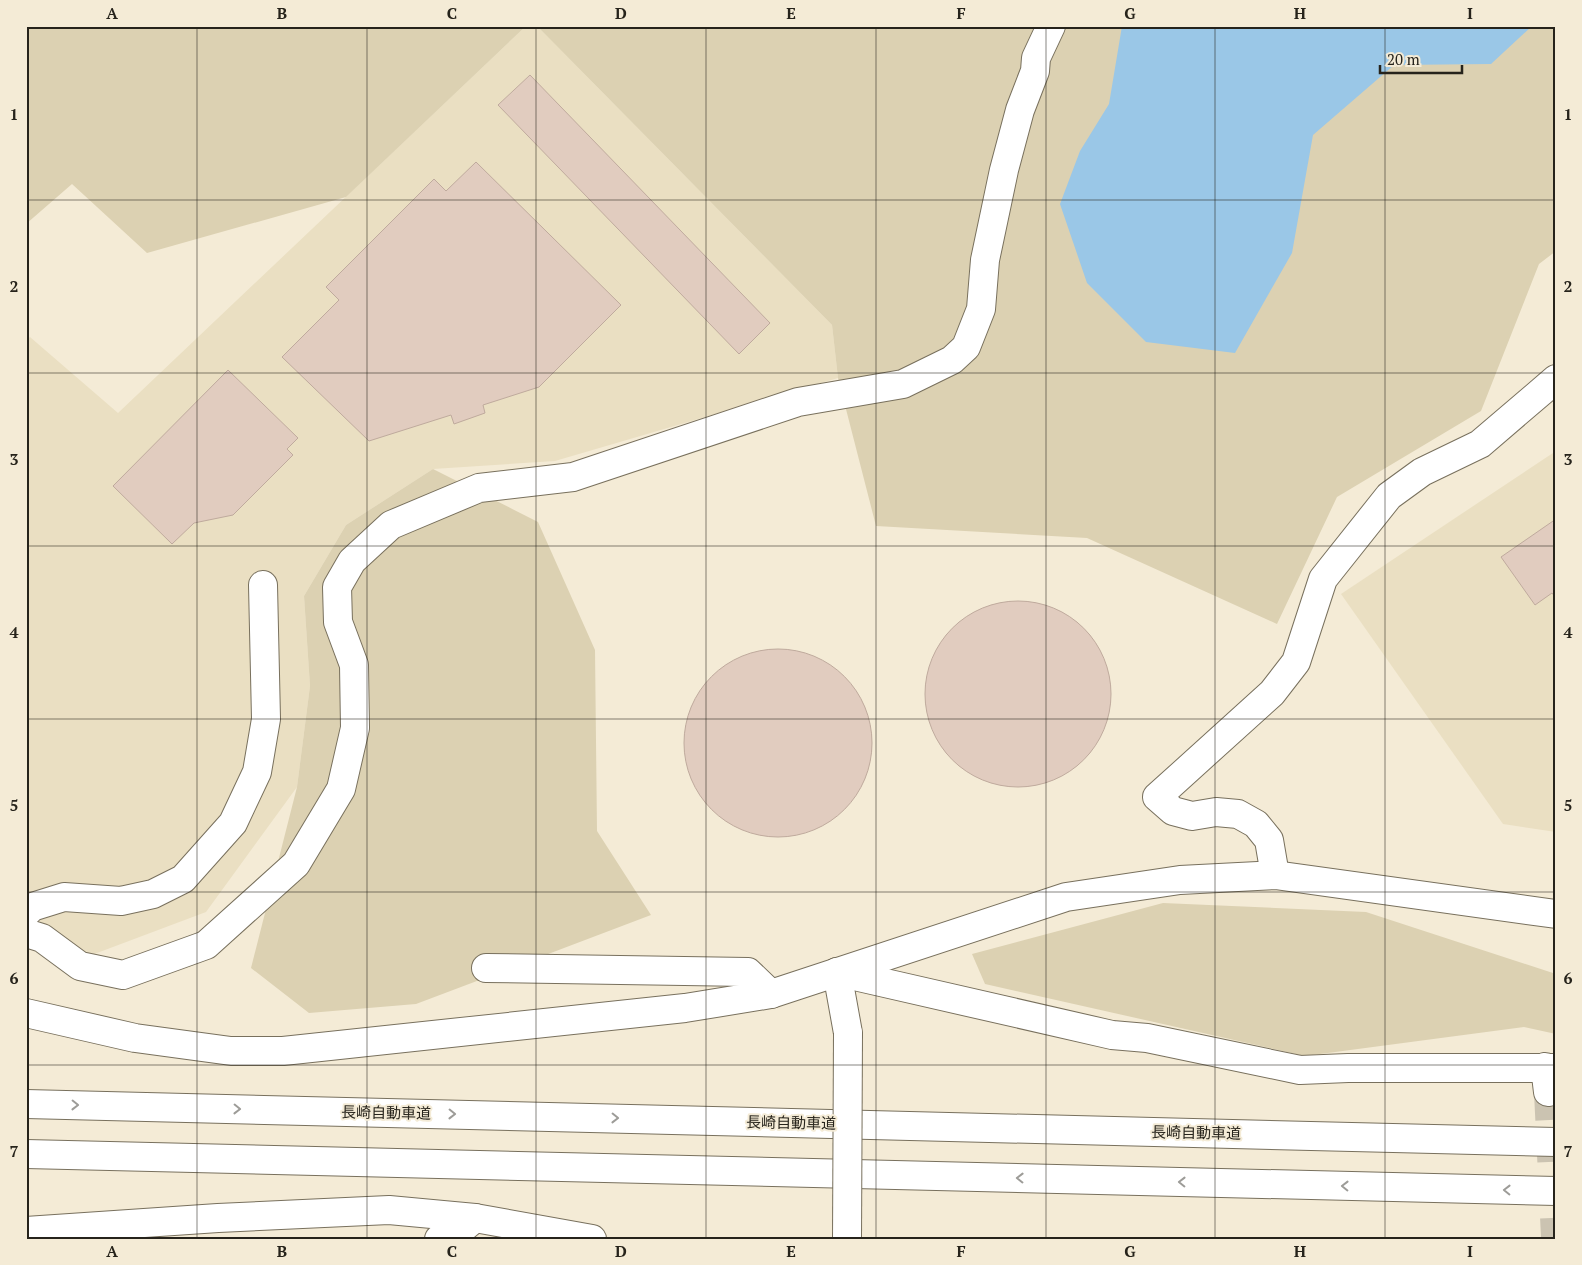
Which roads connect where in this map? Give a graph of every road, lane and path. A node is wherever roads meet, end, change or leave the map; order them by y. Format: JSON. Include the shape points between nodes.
{"nodes":[{"id":1,"x":1051,"y":26,"type":"edge"},
{"id":2,"x":1556,"y":379,"type":"edge"},
{"id":3,"x":263,"y":585,"type":"dead end"},
{"id":4,"x":1275,"y":875,"type":"junction"},
{"id":5,"x":26,"y":913,"type":"edge"},
{"id":6,"x":1556,"y":914,"type":"edge"},
{"id":7,"x":26,"y":933,"type":"edge"},
{"id":8,"x":486,"y":968,"type":"dead end"},
{"id":9,"x":837,"y":972,"type":"junction"},
{"id":10,"x":771,"y":994,"type":"junction"},
{"id":11,"x":26,"y":1013,"type":"edge"},
{"id":12,"x":1550,"y":1076,"type":"edge"},
{"id":13,"x":26,"y":1104,"type":"edge"},
{"id":14,"x":1556,"y":1142,"type":"edge"},
{"id":15,"x":26,"y":1154,"type":"edge"},
{"id":16,"x":1556,"y":1191,"type":"edge"},
{"id":17,"x":218,"y":1218,"type":"junction"},
{"id":18,"x":475,"y":1218,"type":"junction"},
{"id":19,"x":26,"y":1231,"type":"edge"},
{"id":20,"x":73,"y":1233,"type":"edge"},
{"id":21,"x":246,"y":1239,"type":"edge"},
{"id":22,"x":439,"y":1239,"type":"edge"},
{"id":23,"x":592,"y":1239,"type":"edge"},
{"id":24,"x":847,"y":1239,"type":"edge"}],
"edges":[{"from":1,"to":7,"type":"main road","via":[[1036,58],[1035,71],[1020,110],[1004,170],[985,260],[981,309],[966,347],[952,360],[903,384],[798,402],[573,477],[479,488],[391,525],[352,560],[337,587],[338,622],[354,665],[355,728],[341,789],[296,864],[206,945],[123,975],[80,966],[42,938]]},
{"from":2,"to":4,"type":"main road","via":[[1480,444],[1422,472],[1390,496],[1324,578],[1296,662],[1272,693],[1157,797],[1173,811],[1192,816],[1216,812],[1238,814],[1256,824],[1269,840]]},
{"from":3,"to":5,"type":"main road","via":[[266,719],[257,772],[233,823],[183,879],[153,894],[122,901],[64,897],[32,907]]},
{"from":4,"to":6,"type":"main road"},
{"from":4,"to":9,"type":"main road","via":[[1180,880],[1066,897]]},
{"from":8,"to":10,"type":"main road","via":[[748,972]]},
{"from":9,"to":10,"type":"main road"},
{"from":9,"to":12,"type":"main road","via":[[1112,1035],[1147,1038],[1300,1070]]},
{"from":9,"to":24,"type":"main road","bridge":true,"via":[[848,1033]]},
{"from":10,"to":11,"type":"main road","via":[[685,1008],[283,1051],[231,1051],[135,1038]]},
{"from":13,"to":14,"type":"main road","name":"長崎自動車道","one_way":true},
{"from":16,"to":15,"type":"main road","one_way":true},
{"from":17,"to":18,"type":"main road","via":[[389,1210]]},
{"from":17,"to":20,"type":"main road"},
{"from":17,"to":21,"type":"main road"},
{"from":18,"to":22,"type":"main road","via":[[457,1233]]},
{"from":18,"to":23,"type":"main road"},
{"from":19,"to":20,"type":"main road"}]}
